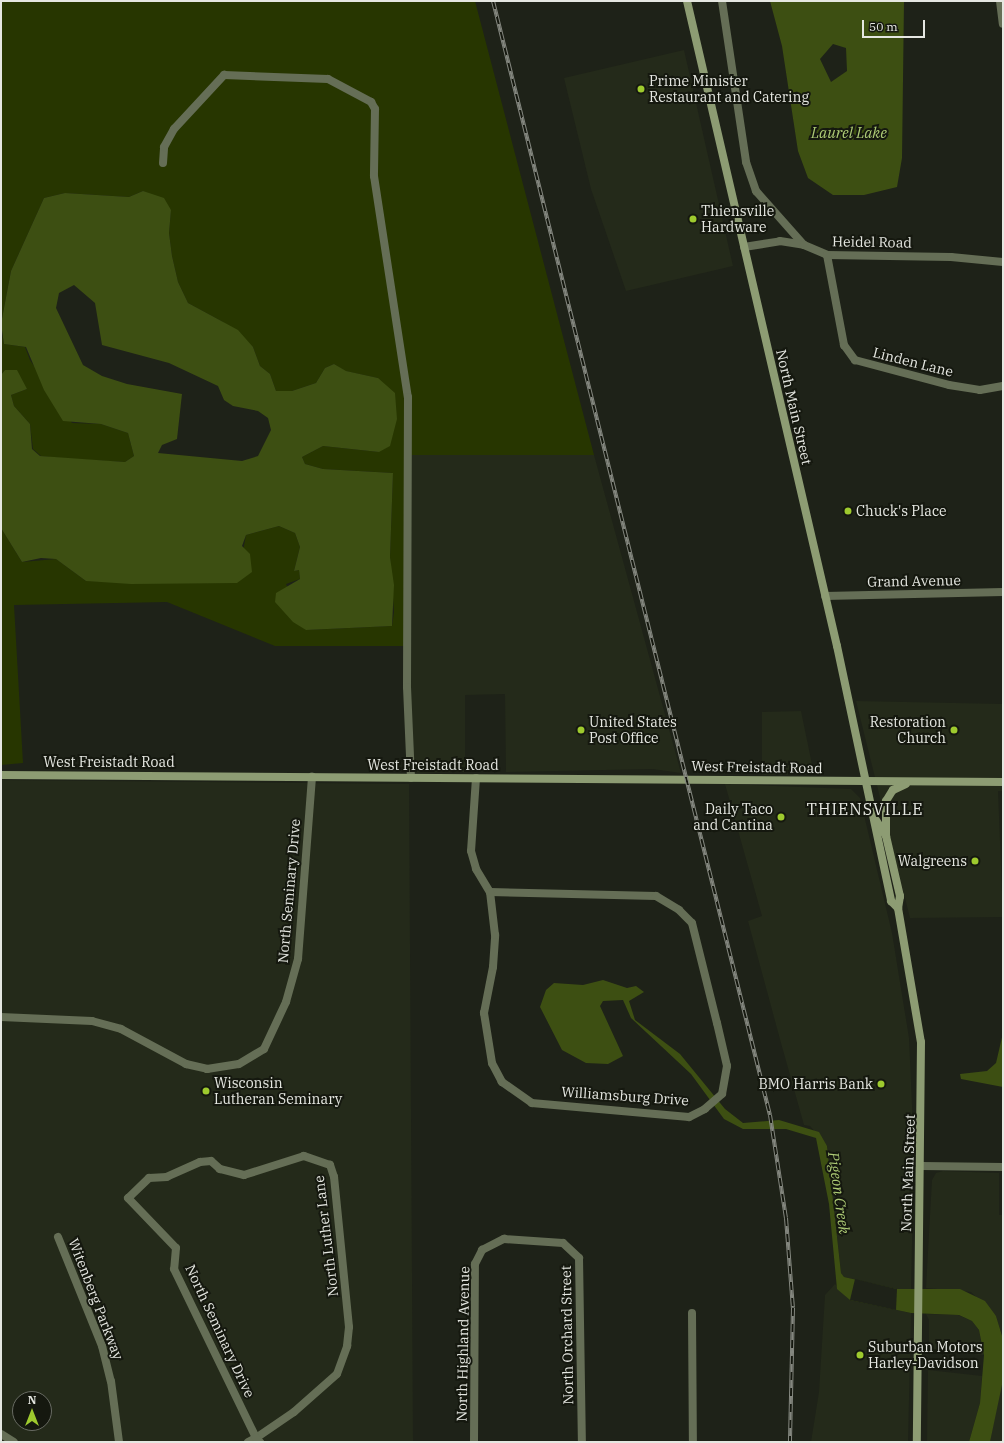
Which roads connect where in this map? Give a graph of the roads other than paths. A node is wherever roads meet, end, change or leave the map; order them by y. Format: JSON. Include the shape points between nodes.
{"nodes":[{"id":1,"x":686,"y":1,"type":"edge"},
{"id":2,"x":722,"y":1,"type":"edge"},
{"id":3,"x":1000,"y":1,"type":"edge"},
{"id":4,"x":1003,"y":24,"type":"edge"},
{"id":5,"x":163,"y":163,"type":"dead end"},
{"id":6,"x":804,"y":245,"type":"junction"},
{"id":7,"x":744,"y":247,"type":"junction"},
{"id":8,"x":827,"y":255,"type":"junction"},
{"id":9,"x":1003,"y":262,"type":"edge"},
{"id":10,"x":1003,"y":386,"type":"edge"},
{"id":11,"x":1003,"y":592,"type":"edge"},
{"id":12,"x":825,"y":596,"type":"junction"},
{"id":13,"x":1,"y":775,"type":"edge"},
{"id":14,"x":312,"y":777,"type":"junction"},
{"id":15,"x":411,"y":778,"type":"junction"},
{"id":16,"x":476,"y":778,"type":"junction"},
{"id":17,"x":865,"y":781,"type":"junction"},
{"id":18,"x":911,"y":782,"type":"junction"},
{"id":19,"x":1003,"y":782,"type":"edge"},
{"id":20,"x":875,"y":819,"type":"junction"},
{"id":21,"x":886,"y":836,"type":"junction"},
{"id":22,"x":490,"y":892,"type":"junction"},
{"id":23,"x":898,"y":908,"type":"junction"},
{"id":24,"x":1,"y":1017,"type":"edge"},
{"id":25,"x":922,"y":1166,"type":"junction"},
{"id":26,"x":1003,"y":1167,"type":"edge"},
{"id":27,"x":128,"y":1198,"type":"joint"},
{"id":28,"x":58,"y":1237,"type":"dead end"},
{"id":29,"x":530,"y":1240,"type":"joint"},
{"id":30,"x":692,"y":1313,"type":"dead end"},
{"id":31,"x":1,"y":1434,"type":"edge"},
{"id":32,"x":258,"y":1440,"type":"edge"},
{"id":33,"x":14,"y":1442,"type":"edge"},
{"id":34,"x":119,"y":1442,"type":"edge"},
{"id":35,"x":248,"y":1442,"type":"edge"},
{"id":36,"x":474,"y":1442,"type":"edge"},
{"id":37,"x":582,"y":1442,"type":"edge"},
{"id":38,"x":692,"y":1442,"type":"edge"},
{"id":39,"x":917,"y":1442,"type":"edge"}],
"edges":[{"from":1,"to":7,"type":"main road","name":"North Main Street"},
{"from":2,"to":6,"type":"street","via":[[746,162],[756,191]]},
{"from":3,"to":4,"type":"street"},
{"from":5,"to":15,"type":"street","via":[[164,147],[174,129],[224,75],[328,79],[371,102],[375,110],[374,176],[408,397],[407,687]]},
{"from":6,"to":7,"type":"street","name":"Heidel Road","via":[[780,242]]},
{"from":6,"to":8,"type":"street","name":"Heidel Road"},
{"from":7,"to":12,"type":"main road","name":"North Main Street"},
{"from":8,"to":9,"type":"street","name":"Heidel Road","via":[[951,256]]},
{"from":8,"to":10,"type":"street","name":"Linden Lane","via":[[844,345],[855,360],[949,385],[980,390]]},
{"from":11,"to":12,"type":"street","name":"Grand Avenue"},
{"from":12,"to":17,"type":"main road","name":"North Main Street"},
{"from":13,"to":14,"type":"main road","name":"West Freistadt Road"},
{"from":14,"to":15,"type":"main road","name":"West Freistadt Road"},
{"from":14,"to":24,"type":"street","name":"North Seminary Drive","via":[[298,959],[286,1002],[264,1049],[239,1064],[207,1069],[186,1064],[121,1029],[92,1021]]},
{"from":15,"to":16,"type":"main road","name":"West Freistadt Road"},
{"from":16,"to":17,"type":"main road","name":"West Freistadt Road"},
{"from":16,"to":22,"type":"street","name":"Williamsburg Drive","via":[[471,851],[476,869]]},
{"from":17,"to":18,"type":"main road","name":"West Freistadt Road"},
{"from":17,"to":20,"type":"main road","name":"North Main Street"},
{"from":18,"to":19,"type":"main road","name":"West Freistadt Road"},
{"from":18,"to":21,"type":"main road","via":[[893,790],[886,801]]},
{"from":20,"to":21,"type":"main road","name":"North Main Street"},
{"from":20,"to":23,"type":"main road","name":"North Main Street","via":[[890,901]]},
{"from":21,"to":23,"type":"main road","name":"North Main Street","via":[[900,896]]},
{"from":22,"to":22,"type":"street","name":"Williamsburg Drive","via":[[495,935],[484,1013],[492,1063],[502,1082],[519,1097],[532,1103],[689,1116],[718,1098],[725,1084],[727,1066],[697,939],[692,923],[679,910],[656,896]]},
{"from":23,"to":25,"type":"main road","name":"North Main Street","via":[[921,1042]]},
{"from":25,"to":26,"type":"street"},
{"from":25,"to":39,"type":"main road","name":"North Main Street"},
{"from":27,"to":32,"type":"street","name":"North Seminary Drive","via":[[176,1248],[174,1269]]},
{"from":27,"to":32,"type":"street","name":"North Luther Lane","via":[[149,1178],[167,1177],[200,1162],[211,1161],[220,1169],[244,1175],[304,1156],[330,1165],[334,1177],[349,1327],[347,1346],[337,1374]]},
{"from":28,"to":34,"type":"street","name":"Witenberg Parkway","via":[[102,1346],[111,1382]]},
{"from":29,"to":36,"type":"street","name":"North Highland Avenue","via":[[504,1239],[482,1250],[476,1264]]},
{"from":29,"to":37,"type":"street","name":"North Orchard Street","via":[[563,1243],[579,1258]]},
{"from":30,"to":38,"type":"street"},
{"from":31,"to":33,"type":"street"},
{"from":32,"to":35,"type":"street"}]}
